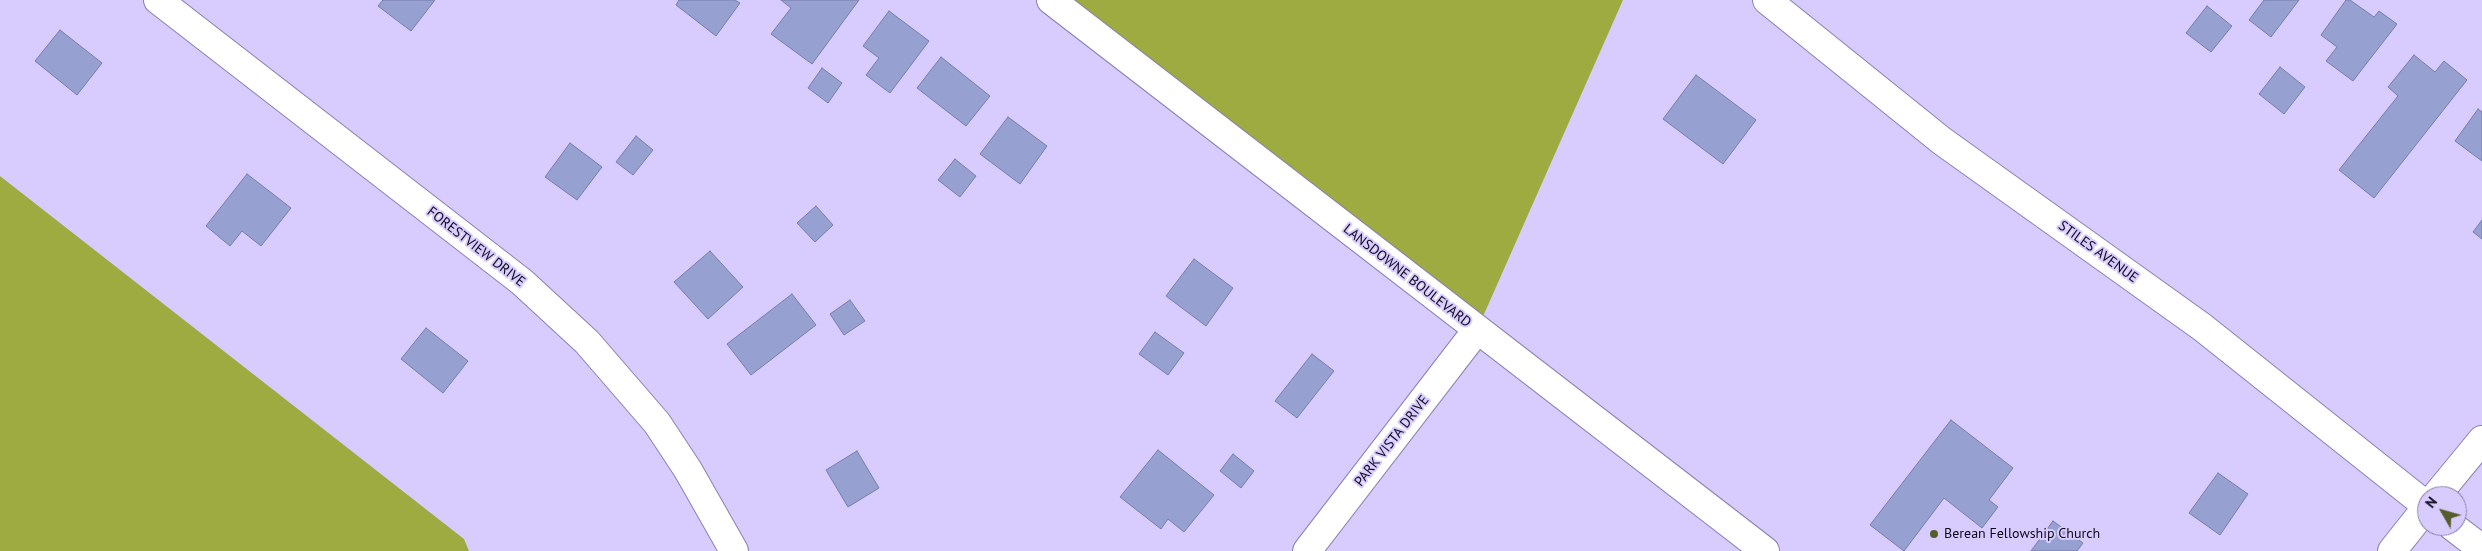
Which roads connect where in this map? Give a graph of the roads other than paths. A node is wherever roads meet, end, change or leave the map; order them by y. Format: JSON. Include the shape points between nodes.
{"nodes":[{"id":1,"x":158,"y":0,"type":"edge"},
{"id":2,"x":1051,"y":0,"type":"edge"},
{"id":3,"x":1767,"y":0,"type":"edge"},
{"id":4,"x":1477,"y":330,"type":"junction"},
{"id":5,"x":2482,"y":440,"type":"edge"},
{"id":6,"x":2444,"y":486,"type":"edge"},
{"id":7,"x":2417,"y":499,"type":"edge"},
{"id":8,"x":2417,"y":520,"type":"edge"},
{"id":9,"x":2465,"y":536,"type":"edge"},
{"id":10,"x":2482,"y":549,"type":"edge"},
{"id":11,"x":734,"y":551,"type":"edge"},
{"id":12,"x":1307,"y":551,"type":"edge"},
{"id":13,"x":1764,"y":551,"type":"edge"},
{"id":14,"x":2392,"y":551,"type":"edge"}],
"edges":[{"from":1,"to":11,"type":"street","name":"FORESTVIEW DRIVE","via":[[522,282],[587,342],[657,423]]},
{"from":2,"to":4,"type":"street","name":"LANSDOWNE BOULEVARD"},
{"from":3,"to":7,"type":"street","name":"STILES AVENUE","via":[[1942,141],[2202,327]]},
{"from":4,"to":12,"type":"street","name":"PARK VISTA DRIVE"},
{"from":4,"to":13,"type":"street","name":"LANSDOWNE BOULEVARD"},
{"from":5,"to":6,"type":"street"},
{"from":8,"to":14,"type":"street"},
{"from":9,"to":10,"type":"street"}]}
